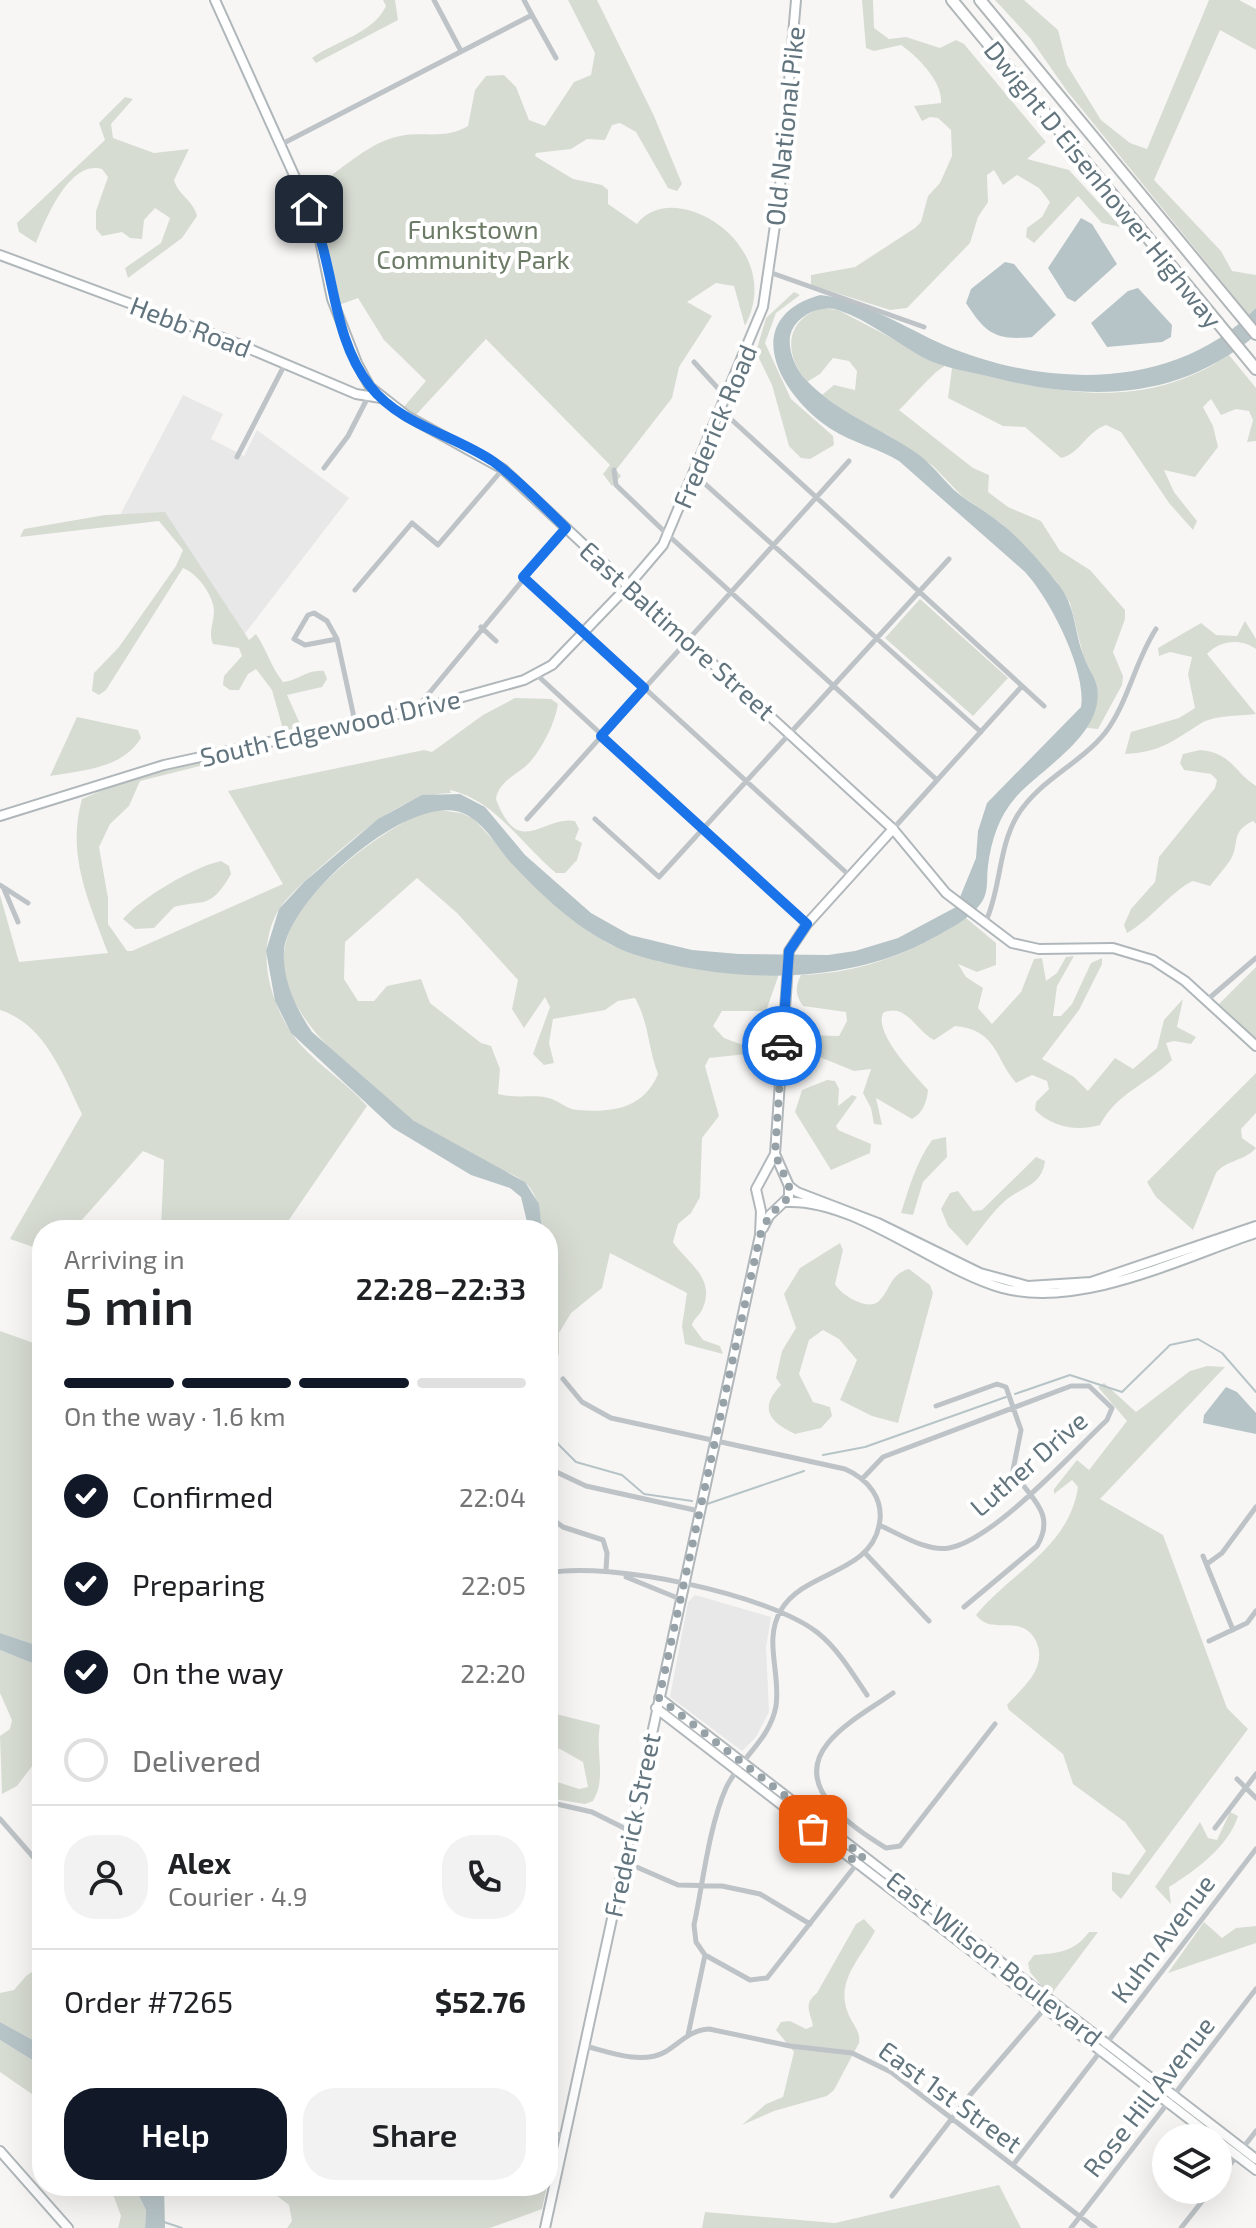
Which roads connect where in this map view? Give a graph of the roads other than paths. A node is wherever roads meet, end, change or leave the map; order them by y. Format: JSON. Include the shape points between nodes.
{"nodes":[{"id":1,"x":215,"y":0,"type":"edge"},
{"id":2,"x":434,"y":0,"type":"edge"},
{"id":3,"x":524,"y":0,"type":"edge"},
{"id":4,"x":796,"y":0,"type":"edge"},
{"id":5,"x":952,"y":0,"type":"edge"},
{"id":6,"x":980,"y":0,"type":"edge"},
{"id":7,"x":532,"y":15,"type":"junction"},
{"id":8,"x":461,"y":51,"type":"junction"},
{"id":9,"x":556,"y":58,"type":"dead end"},
{"id":10,"x":279,"y":145,"type":"junction"},
{"id":11,"x":771,"y":253,"type":"joint"},
{"id":12,"x":0,"y":255,"type":"edge"},
{"id":13,"x":769,"y":272,"type":"junction"},
{"id":14,"x":924,"y":327,"type":"dead end"},
{"id":15,"x":1256,"y":334,"type":"edge"},
{"id":16,"x":694,"y":362,"type":"dead end"},
{"id":17,"x":285,"y":363,"type":"junction"},
{"id":18,"x":1252,"y":365,"type":"edge"},
{"id":19,"x":368,"y":397,"type":"junction"},
{"id":20,"x":726,"y":397,"type":"junction"},
{"id":21,"x":381,"y":398,"type":"junction"},
{"id":22,"x":721,"y":410,"type":"junction"},
{"id":23,"x":237,"y":457,"type":"dead end"},
{"id":24,"x":849,"y":461,"type":"dead end"},
{"id":25,"x":324,"y":468,"type":"dead end"},
{"id":26,"x":503,"y":469,"type":"junction"},
{"id":27,"x":614,"y":470,"type":"dead end"},
{"id":28,"x":694,"y":474,"type":"junction"},
{"id":29,"x":814,"y":497,"type":"junction"},
{"id":30,"x":566,"y":528,"type":"junction"},
{"id":31,"x":668,"y":535,"type":"junction"},
{"id":32,"x":772,"y":544,"type":"junction"},
{"id":33,"x":949,"y":559,"type":"dead end"},
{"id":34,"x":523,"y":577,"type":"junction"},
{"id":35,"x":628,"y":586,"type":"junction"},
{"id":36,"x":355,"y":590,"type":"dead end"},
{"id":37,"x":920,"y":591,"type":"junction"},
{"id":38,"x":730,"y":592,"type":"junction"},
{"id":39,"x":481,"y":627,"type":"junction"},
{"id":40,"x":1156,"y":629,"type":"dead end"},
{"id":41,"x":584,"y":631,"type":"junction"},
{"id":42,"x":877,"y":638,"type":"junction"},
{"id":43,"x":337,"y":639,"type":"junction"},
{"id":44,"x":687,"y":640,"type":"junction"},
{"id":45,"x":496,"y":641,"type":"dead end"},
{"id":46,"x":537,"y":675,"type":"junction"},
{"id":47,"x":833,"y":686,"type":"junction"},
{"id":48,"x":1022,"y":686,"type":"junction"},
{"id":49,"x":644,"y":688,"type":"junction"},
{"id":50,"x":1044,"y":706,"type":"dead end"},
{"id":51,"x":416,"y":710,"type":"junction"},
{"id":52,"x":355,"y":723,"type":"junction"},
{"id":53,"x":790,"y":732,"type":"junction"},
{"id":54,"x":981,"y":732,"type":"junction"},
{"id":55,"x":601,"y":736,"type":"junction"},
{"id":56,"x":937,"y":780,"type":"junction"},
{"id":57,"x":746,"y":781,"type":"junction"},
{"id":58,"x":0,"y":816,"type":"edge"},
{"id":59,"x":527,"y":819,"type":"dead end"},
{"id":60,"x":595,"y":819,"type":"dead end"},
{"id":61,"x":702,"y":829,"type":"junction"},
{"id":62,"x":893,"y":829,"type":"junction"},
{"id":63,"x":850,"y":876,"type":"junction"},
{"id":64,"x":2,"y":887,"type":"edge"},
{"id":65,"x":28,"y":903,"type":"dead end"},
{"id":66,"x":984,"y":920,"type":"junction"},
{"id":67,"x":18,"y":922,"type":"dead end"},
{"id":68,"x":807,"y":924,"type":"junction"},
{"id":69,"x":1256,"y":958,"type":"edge"},
{"id":70,"x":1206,"y":1001,"type":"junction"},
{"id":71,"x":1256,"y":1046,"type":"edge"},
{"id":72,"x":775,"y":1154,"type":"junction"},
{"id":73,"x":761,"y":1180,"type":"junction"},
{"id":74,"x":787,"y":1183,"type":"junction"},
{"id":75,"x":758,"y":1200,"type":"junction"},
{"id":76,"x":787,"y":1202,"type":"junction"},
{"id":77,"x":778,"y":1208,"type":"junction"},
{"id":78,"x":1256,"y":1226,"type":"edge"},
{"id":79,"x":1256,"y":1233,"type":"edge"},
{"id":80,"x":760,"y":1235,"type":"junction"},
{"id":81,"x":563,"y":1379,"type":"dead end"},
{"id":82,"x":936,"y":1406,"type":"dead end"},
{"id":83,"x":1015,"y":1407,"type":"junction"},
{"id":84,"x":713,"y":1441,"type":"junction"},
{"id":85,"x":558,"y":1473,"type":"edge"},
{"id":86,"x":862,"y":1479,"type":"junction"},
{"id":87,"x":1031,"y":1492,"type":"junction"},
{"id":88,"x":1256,"y":1507,"type":"edge"},
{"id":89,"x":699,"y":1511,"type":"junction"},
{"id":90,"x":558,"y":1523,"type":"edge"},
{"id":91,"x":879,"y":1525,"type":"junction"},
{"id":92,"x":865,"y":1553,"type":"junction"},
{"id":93,"x":1203,"y":1556,"type":"dead end"},
{"id":94,"x":1207,"y":1564,"type":"junction"},
{"id":95,"x":558,"y":1571,"type":"edge"},
{"id":96,"x":608,"y":1571,"type":"junction"},
{"id":97,"x":683,"y":1586,"type":"junction"},
{"id":98,"x":680,"y":1599,"type":"junction"},
{"id":99,"x":964,"y":1607,"type":"dead end"},
{"id":100,"x":1256,"y":1611,"type":"edge"},
{"id":101,"x":779,"y":1612,"type":"junction"},
{"id":102,"x":929,"y":1621,"type":"dead end"},
{"id":103,"x":1233,"y":1630,"type":"junction"},
{"id":104,"x":1209,"y":1641,"type":"dead end"},
{"id":105,"x":893,"y":1693,"type":"dead end"},
{"id":106,"x":867,"y":1695,"type":"dead end"},
{"id":107,"x":659,"y":1698,"type":"junction"},
{"id":108,"x":656,"y":1708,"type":"junction"},
{"id":109,"x":995,"y":1724,"type":"dead end"},
{"id":110,"x":679,"y":1726,"type":"junction"},
{"id":111,"x":708,"y":1737,"type":"junction"},
{"id":112,"x":740,"y":1767,"type":"junction"},
{"id":113,"x":1256,"y":1774,"type":"edge"},
{"id":114,"x":1237,"y":1779,"type":"dead end"},
{"id":115,"x":1246,"y":1788,"type":"junction"},
{"id":116,"x":1256,"y":1798,"type":"edge"},
{"id":117,"x":558,"y":1804,"type":"edge"},
{"id":118,"x":0,"y":1819,"type":"edge"},
{"id":119,"x":1215,"y":1828,"type":"dead end"},
{"id":120,"x":630,"y":1831,"type":"junction"},
{"id":121,"x":1256,"y":1849,"type":"edge"},
{"id":122,"x":32,"y":1856,"type":"edge"},
{"id":123,"x":860,"y":1859,"type":"junction"},
{"id":124,"x":624,"y":1861,"type":"junction"},
{"id":125,"x":702,"y":1886,"type":"junction"},
{"id":126,"x":810,"y":1924,"type":"junction"},
{"id":127,"x":705,"y":1955,"type":"junction"},
{"id":128,"x":1256,"y":1989,"type":"edge"},
{"id":129,"x":1048,"y":2005,"type":"junction"},
{"id":130,"x":688,"y":2035,"type":"junction"},
{"id":131,"x":584,"y":2046,"type":"junction"},
{"id":132,"x":1103,"y":2047,"type":"junction"},
{"id":133,"x":1170,"y":2099,"type":"junction"},
{"id":134,"x":952,"y":2119,"type":"junction"},
{"id":135,"x":1198,"y":2124,"type":"edge"},
{"id":136,"x":1256,"y":2131,"type":"edge"},
{"id":137,"x":558,"y":2134,"type":"edge"},
{"id":138,"x":565,"y":2136,"type":"junction"},
{"id":139,"x":1232,"y":2148,"type":"edge"},
{"id":140,"x":0,"y":2151,"type":"edge"},
{"id":141,"x":1240,"y":2152,"type":"junction"},
{"id":142,"x":1256,"y":2159,"type":"edge"},
{"id":143,"x":1232,"y":2162,"type":"edge"},
{"id":144,"x":1013,"y":2165,"type":"junction"},
{"id":145,"x":558,"y":2168,"type":"edge"},
{"id":146,"x":1256,"y":2170,"type":"edge"},
{"id":147,"x":32,"y":2187,"type":"edge"},
{"id":148,"x":40,"y":2196,"type":"edge"},
{"id":149,"x":552,"y":2196,"type":"edge"},
{"id":150,"x":892,"y":2196,"type":"dead end"},
{"id":151,"x":1200,"y":2204,"type":"edge"},
{"id":152,"x":1080,"y":2217,"type":"junction"},
{"id":153,"x":68,"y":2228,"type":"edge"},
{"id":154,"x":545,"y":2228,"type":"edge"},
{"id":155,"x":1071,"y":2228,"type":"edge"},
{"id":156,"x":1095,"y":2228,"type":"edge"},
{"id":157,"x":1181,"y":2228,"type":"edge"}],
"edges":[{"from":1,"to":10,"type":"main road"},
{"from":2,"to":8,"type":"street"},
{"from":3,"to":7,"type":"street"},
{"from":4,"to":11,"type":"main road","name":"Old National Pike"},
{"from":5,"to":18,"type":"highway","name":"Dwight D Eisenhower Highway"},
{"from":6,"to":15,"type":"highway","name":"Dwight D Eisenhower Highway"},
{"from":7,"to":8,"type":"street"},
{"from":7,"to":9,"type":"street"},
{"from":8,"to":10,"type":"street"},
{"from":10,"to":21,"type":"main road","via":[[317,226],[345,334],[363,375]]},
{"from":11,"to":13,"type":"main road","name":"Frederick Road"},
{"from":12,"to":17,"type":"main road","name":"Hebb Road"},
{"from":13,"to":14,"type":"street"},
{"from":13,"to":20,"type":"main road","name":"Frederick Road","via":[[760,317]]},
{"from":16,"to":20,"type":"street"},
{"from":17,"to":19,"type":"main road","name":"Hebb Road"},
{"from":17,"to":23,"type":"street"},
{"from":19,"to":21,"type":"main road","name":"Hebb Road"},
{"from":19,"to":25,"type":"street"},
{"from":20,"to":22,"type":"main road","name":"Frederick Road"},
{"from":21,"to":26,"type":"main road","name":"East Baltimore Street"},
{"from":22,"to":28,"type":"main road","name":"Frederick Road"},
{"from":22,"to":29,"type":"street"},
{"from":24,"to":29,"type":"street"},
{"from":26,"to":30,"type":"main road","name":"East Baltimore Street"},
{"from":26,"to":36,"type":"street","via":[[438,545],[412,523]]},
{"from":27,"to":31,"type":"street","via":[[616,485]]},
{"from":28,"to":31,"type":"main road","name":"Frederick Road"},
{"from":28,"to":32,"type":"street"},
{"from":29,"to":32,"type":"street"},
{"from":29,"to":37,"type":"street"},
{"from":30,"to":34,"type":"street"},
{"from":30,"to":35,"type":"main road","name":"East Baltimore Street"},
{"from":31,"to":35,"type":"main road","name":"Frederick Road"},
{"from":31,"to":38,"type":"street"},
{"from":32,"to":38,"type":"street"},
{"from":32,"to":42,"type":"street"},
{"from":33,"to":37,"type":"street"},
{"from":34,"to":39,"type":"street"},
{"from":34,"to":41,"type":"street"},
{"from":35,"to":41,"type":"main road","name":"South Edgewood Drive"},
{"from":35,"to":44,"type":"main road","name":"East Baltimore Street"},
{"from":37,"to":42,"type":"street"},
{"from":37,"to":48,"type":"street"},
{"from":38,"to":44,"type":"street"},
{"from":38,"to":47,"type":"street"},
{"from":39,"to":45,"type":"street"},
{"from":39,"to":51,"type":"street"},
{"from":40,"to":66,"type":"street","via":[[1108,729],[1048,779],[1019,814]]},
{"from":41,"to":46,"type":"main road","name":"South Edgewood Drive"},
{"from":41,"to":49,"type":"street"},
{"from":42,"to":47,"type":"street"},
{"from":42,"to":54,"type":"street"},
{"from":43,"to":43,"type":"street","via":[[305,645],[294,639],[314,613],[327,621]]},
{"from":43,"to":52,"type":"street"},
{"from":44,"to":49,"type":"street"},
{"from":44,"to":53,"type":"main road","name":"East Baltimore Street"},
{"from":46,"to":51,"type":"main road","name":"South Edgewood Drive"},
{"from":46,"to":55,"type":"street"},
{"from":47,"to":53,"type":"street"},
{"from":47,"to":56,"type":"street"},
{"from":48,"to":50,"type":"street"},
{"from":48,"to":54,"type":"street"},
{"from":49,"to":55,"type":"street"},
{"from":49,"to":57,"type":"street"},
{"from":51,"to":52,"type":"main road","name":"South Edgewood Drive"},
{"from":52,"to":58,"type":"main road","name":"South Edgewood Drive","via":[[164,765]]},
{"from":53,"to":57,"type":"street"},
{"from":53,"to":62,"type":"main road","name":"East Baltimore Street"},
{"from":54,"to":56,"type":"street"},
{"from":55,"to":59,"type":"street"},
{"from":55,"to":61,"type":"street"},
{"from":56,"to":62,"type":"street"},
{"from":57,"to":61,"type":"street"},
{"from":57,"to":63,"type":"street"},
{"from":60,"to":61,"type":"street","via":[[659,877]]},
{"from":61,"to":68,"type":"street"},
{"from":62,"to":63,"type":"main road"},
{"from":62,"to":66,"type":"main road","name":"East Baltimore Street","via":[[941,887]]},
{"from":63,"to":68,"type":"main road"},
{"from":64,"to":65,"type":"street"},
{"from":64,"to":67,"type":"street"},
{"from":66,"to":70,"type":"main road","name":"East Baltimore Street","via":[[1019,946],[1113,948],[1139,954],[1175,973]]},
{"from":68,"to":72,"type":"main road","via":[[789,951]]},
{"from":69,"to":70,"type":"street"},
{"from":70,"to":71,"type":"main road","name":"East Baltimore Street"},
{"from":72,"to":73,"type":"main road"},
{"from":72,"to":74,"type":"main road"},
{"from":73,"to":74,"type":"main road","via":[[774,1175]]},
{"from":73,"to":75,"type":"main road"},
{"from":74,"to":76,"type":"main road"},
{"from":74,"to":78,"type":"main road","via":[[980,1273],[1028,1286],[1091,1282]]},
{"from":75,"to":77,"type":"main road"},
{"from":75,"to":80,"type":"main road","name":"Frederick Street"},
{"from":76,"to":77,"type":"main road"},
{"from":76,"to":79,"type":"main road","via":[[845,1215],[962,1272],[1031,1293],[1094,1287]]},
{"from":77,"to":80,"type":"main road","name":"Frederick Street"},
{"from":80,"to":84,"type":"main road","name":"Frederick Street"},
{"from":81,"to":84,"type":"street","via":[[582,1402],[611,1418]]},
{"from":82,"to":83,"type":"street","via":[[997,1384],[1010,1391]]},
{"from":83,"to":86,"type":"street","name":"Luther Drive","via":[[883,1457]]},
{"from":83,"to":87,"type":"street","via":[[1021,1430],[1013,1470]]},
{"from":83,"to":87,"type":"street","name":"Luther Drive","via":[[1083,1384],[1112,1408],[1107,1420]]},
{"from":84,"to":86,"type":"street","via":[[845,1469]]},
{"from":84,"to":89,"type":"main road","name":"Frederick Street"},
{"from":85,"to":89,"type":"street","via":[[586,1486]]},
{"from":86,"to":91,"type":"street","via":[[877,1500]]},
{"from":87,"to":91,"type":"street","name":"Luther Drive","via":[[997,1522],[950,1548],[925,1545]]},
{"from":87,"to":99,"type":"street","via":[[1043,1511],[1040,1541]]},
{"from":88,"to":94,"type":"street","via":[[1222,1553]]},
{"from":89,"to":97,"type":"main road","name":"Frederick Street"},
{"from":90,"to":96,"type":"street","via":[[603,1540]]},
{"from":91,"to":92,"type":"street"},
{"from":92,"to":101,"type":"street","via":[[809,1582]]},
{"from":92,"to":102,"type":"street"},
{"from":93,"to":94,"type":"street"},
{"from":94,"to":103,"type":"street"},
{"from":95,"to":96,"type":"street"},
{"from":96,"to":97,"type":"street"},
{"from":96,"to":98,"type":"street"},
{"from":97,"to":98,"type":"main road","name":"Frederick Street"},
{"from":97,"to":101,"type":"street"},
{"from":98,"to":107,"type":"main road","name":"Frederick Street"},
{"from":100,"to":103,"type":"street"},
{"from":101,"to":106,"type":"street","via":[[821,1635]]},
{"from":101,"to":112,"type":"street","via":[[772,1640],[777,1689],[773,1717]]},
{"from":103,"to":104,"type":"street"},
{"from":105,"to":109,"type":"street","via":[[829,1741],[817,1766],[828,1803],[886,1848],[900,1846]]},
{"from":107,"to":108,"type":"main road","name":"Frederick Street"},
{"from":107,"to":111,"type":"main road","name":"East Wilson Boulevard"},
{"from":108,"to":110,"type":"main road","name":"East Wilson Boulevard"},
{"from":108,"to":120,"type":"main road","name":"Frederick Street"},
{"from":110,"to":111,"type":"main road"},
{"from":110,"to":112,"type":"main road","name":"East Wilson Boulevard"},
{"from":111,"to":112,"type":"main road","name":"East Wilson Boulevard"},
{"from":112,"to":123,"type":"main road","name":"East Wilson Boulevard"},
{"from":112,"to":125,"type":"street","via":[[721,1802]]},
{"from":113,"to":115,"type":"street"},
{"from":114,"to":115,"type":"street"},
{"from":115,"to":116,"type":"street"},
{"from":115,"to":119,"type":"street"},
{"from":117,"to":120,"type":"street","via":[[592,1812]]},
{"from":118,"to":122,"type":"street"},
{"from":120,"to":124,"type":"main road","name":"Frederick Street"},
{"from":121,"to":132,"type":"street","name":"Kuhn Avenue"},
{"from":123,"to":126,"type":"street"},
{"from":123,"to":129,"type":"main road","name":"East Wilson Boulevard"},
{"from":124,"to":125,"type":"street","via":[[669,1882]]},
{"from":124,"to":131,"type":"main road","name":"Frederick Street"},
{"from":125,"to":126,"type":"street","via":[[760,1894]]},
{"from":125,"to":127,"type":"street","via":[[694,1935]]},
{"from":126,"to":127,"type":"street","via":[[761,1981]]},
{"from":127,"to":130,"type":"street"},
{"from":128,"to":133,"type":"street","name":"Rose Hill Avenue"},
{"from":129,"to":132,"type":"main road","name":"East Wilson Boulevard"},
{"from":129,"to":134,"type":"street"},
{"from":130,"to":131,"type":"street","name":"East 1st Street","via":[[647,2057]]},
{"from":130,"to":134,"type":"street","name":"East 1st Street","via":[[709,2029],[861,2056]]},
{"from":131,"to":138,"type":"main road","name":"Frederick Street"},
{"from":132,"to":133,"type":"main road","name":"East Wilson Boulevard"},
{"from":132,"to":144,"type":"street","name":"Kuhn Avenue"},
{"from":133,"to":135,"type":"main road","name":"East Wilson Boulevard"},
{"from":133,"to":141,"type":"main road","name":"East Wilson Boulevard"},
{"from":133,"to":152,"type":"street","name":"Rose Hill Avenue"},
{"from":134,"to":144,"type":"street","name":"East 1st Street"},
{"from":134,"to":150,"type":"street"},
{"from":136,"to":141,"type":"street"},
{"from":137,"to":138,"type":"street"},
{"from":138,"to":145,"type":"main road","name":"Frederick Street"},
{"from":139,"to":141,"type":"main road","name":"East Wilson Boulevard"},
{"from":140,"to":147,"type":"main road"},
{"from":141,"to":142,"type":"main road","name":"East Wilson Boulevard"},
{"from":141,"to":143,"type":"street"},
{"from":141,"to":146,"type":"main road","name":"East Wilson Boulevard"},
{"from":144,"to":152,"type":"street","name":"East 1st Street"},
{"from":148,"to":153,"type":"main road"},
{"from":149,"to":154,"type":"main road","name":"Frederick Street"},
{"from":151,"to":157,"type":"street"},
{"from":152,"to":155,"type":"street","name":"Rose Hill Avenue"},
{"from":152,"to":156,"type":"street","name":"East 1st Street"}]}
